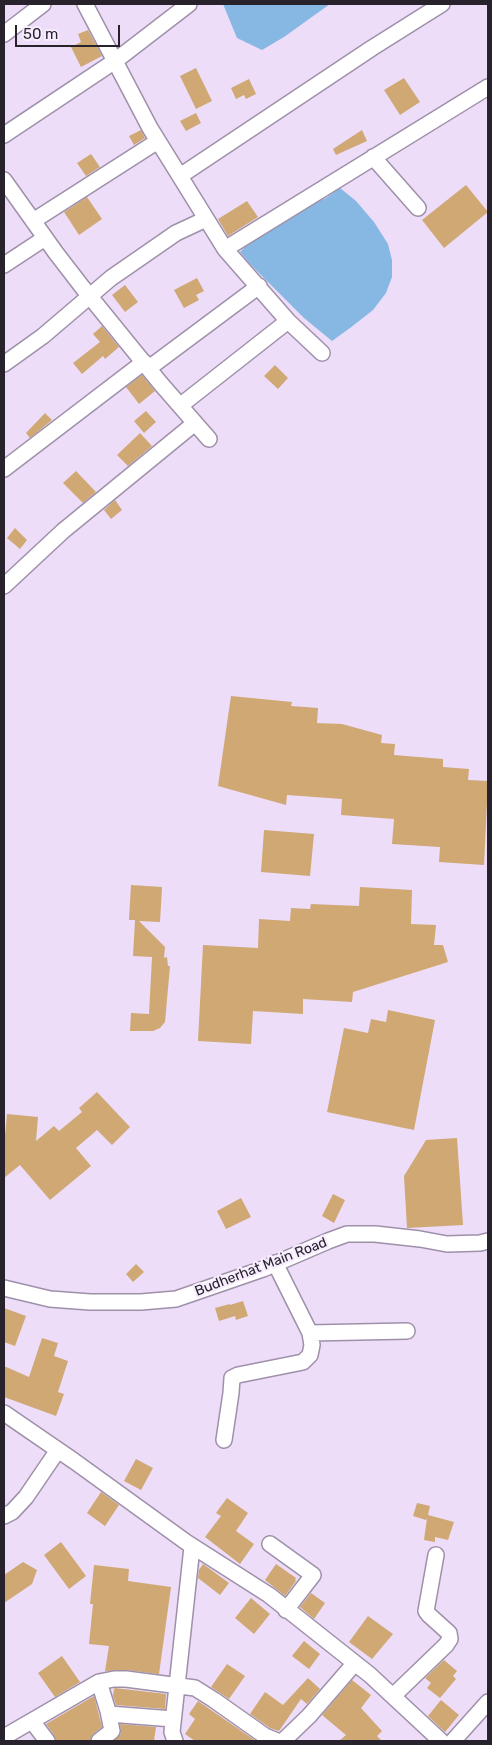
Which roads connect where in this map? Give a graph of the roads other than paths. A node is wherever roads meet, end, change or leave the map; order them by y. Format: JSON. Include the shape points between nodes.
{"nodes":[{"id":1,"x":43,"y":4,"type":"edge"},
{"id":2,"x":85,"y":4,"type":"edge"},
{"id":3,"x":189,"y":4,"type":"edge"},
{"id":4,"x":442,"y":4,"type":"edge"},
{"id":5,"x":4,"y":34,"type":"edge"},
{"id":6,"x":115,"y":61,"type":"junction"},
{"id":7,"x":488,"y":87,"type":"edge"},
{"id":8,"x":4,"y":135,"type":"edge"},
{"id":9,"x":158,"y":141,"type":"junction"},
{"id":10,"x":373,"y":157,"type":"junction"},
{"id":11,"x":180,"y":176,"type":"junction"},
{"id":12,"x":4,"y":180,"type":"edge"},
{"id":13,"x":418,"y":208,"type":"dead end"},
{"id":14,"x":206,"y":219,"type":"junction"},
{"id":15,"x":33,"y":221,"type":"junction"},
{"id":16,"x":45,"y":238,"type":"junction"},
{"id":17,"x":225,"y":249,"type":"junction"},
{"id":18,"x":4,"y":265,"type":"edge"},
{"id":19,"x":259,"y":286,"type":"junction"},
{"id":20,"x":90,"y":296,"type":"junction"},
{"id":21,"x":288,"y":320,"type":"junction"},
{"id":22,"x":322,"y":353,"type":"dead end"},
{"id":23,"x":4,"y":364,"type":"edge"},
{"id":24,"x":146,"y":365,"type":"junction"},
{"id":25,"x":181,"y":405,"type":"junction"},
{"id":26,"x":196,"y":423,"type":"junction"},
{"id":27,"x":209,"y":439,"type":"dead end"},
{"id":28,"x":4,"y":469,"type":"edge"},
{"id":29,"x":4,"y":586,"type":"edge"},
{"id":30,"x":488,"y":1241,"type":"edge"},
{"id":31,"x":275,"y":1263,"type":"junction"},
{"id":32,"x":4,"y":1288,"type":"edge"},
{"id":33,"x":407,"y":1331,"type":"dead end"},
{"id":34,"x":310,"y":1333,"type":"junction"},
{"id":35,"x":4,"y":1413,"type":"edge"},
{"id":36,"x":224,"y":1440,"type":"dead end"},
{"id":37,"x":58,"y":1450,"type":"junction"},
{"id":38,"x":4,"y":1516,"type":"edge"},
{"id":39,"x":270,"y":1544,"type":"dead end"},
{"id":40,"x":192,"y":1547,"type":"junction"},
{"id":41,"x":436,"y":1555,"type":"dead end"},
{"id":42,"x":286,"y":1610,"type":"junction"},
{"id":43,"x":354,"y":1664,"type":"junction"},
{"id":44,"x":99,"y":1682,"type":"junction"},
{"id":45,"x":177,"y":1685,"type":"junction"},
{"id":46,"x":393,"y":1696,"type":"junction"},
{"id":47,"x":488,"y":1702,"type":"edge"},
{"id":48,"x":109,"y":1714,"type":"junction"},
{"id":49,"x":173,"y":1720,"type":"junction"},
{"id":50,"x":32,"y":1721,"type":"junction"},
{"id":51,"x":4,"y":1737,"type":"edge"},
{"id":52,"x":431,"y":1738,"type":"edge"},
{"id":53,"x":47,"y":1741,"type":"edge"},
{"id":54,"x":99,"y":1741,"type":"edge"},
{"id":55,"x":175,"y":1741,"type":"edge"},
{"id":56,"x":277,"y":1741,"type":"edge"},
{"id":57,"x":283,"y":1741,"type":"edge"},
{"id":58,"x":453,"y":1741,"type":"edge"}],
"edges":[{"from":1,"to":5,"type":"street"},
{"from":2,"to":6,"type":"street"},
{"from":3,"to":6,"type":"street"},
{"from":4,"to":11,"type":"street"},
{"from":6,"to":8,"type":"street"},
{"from":6,"to":9,"type":"street"},
{"from":7,"to":10,"type":"street"},
{"from":9,"to":11,"type":"street"},
{"from":9,"to":15,"type":"street"},
{"from":10,"to":13,"type":"street"},
{"from":10,"to":17,"type":"street"},
{"from":11,"to":14,"type":"street"},
{"from":12,"to":15,"type":"street"},
{"from":14,"to":17,"type":"street"},
{"from":14,"to":20,"type":"street","via":[[176,233]]},
{"from":15,"to":16,"type":"street"},
{"from":16,"to":18,"type":"street"},
{"from":16,"to":20,"type":"street"},
{"from":17,"to":19,"type":"street"},
{"from":19,"to":21,"type":"street"},
{"from":19,"to":24,"type":"street"},
{"from":20,"to":23,"type":"street"},
{"from":20,"to":24,"type":"street"},
{"from":21,"to":22,"type":"street"},
{"from":21,"to":25,"type":"street"},
{"from":24,"to":25,"type":"street"},
{"from":24,"to":28,"type":"street"},
{"from":25,"to":26,"type":"street"},
{"from":26,"to":27,"type":"street"},
{"from":26,"to":29,"type":"street","via":[[63,531]]},
{"from":30,"to":31,"type":"street","name":"Budherhat Main Road","via":[[447,1244],[374,1234],[347,1234]]},
{"from":31,"to":32,"type":"street","name":"Budherhat Main Road","via":[[176,1299],[90,1302],[50,1299]]},
{"from":31,"to":34,"type":"street"},
{"from":33,"to":34,"type":"street"},
{"from":34,"to":36,"type":"street","via":[[310,1355],[303,1362],[238,1374],[232,1378]]},
{"from":35,"to":37,"type":"street"},
{"from":37,"to":38,"type":"street","via":[[26,1497]]},
{"from":37,"to":40,"type":"street"},
{"from":39,"to":42,"type":"street","via":[[314,1575]]},
{"from":40,"to":42,"type":"street","via":[[269,1595]]},
{"from":40,"to":45,"type":"street"},
{"from":41,"to":46,"type":"street","via":[[426,1611],[449,1633],[450,1639]]},
{"from":42,"to":43,"type":"street"},
{"from":43,"to":46,"type":"street"},
{"from":43,"to":57,"type":"street"},
{"from":44,"to":45,"type":"street","via":[[126,1679]]},
{"from":44,"to":48,"type":"street"},
{"from":44,"to":50,"type":"street"},
{"from":45,"to":49,"type":"street"},
{"from":45,"to":56,"type":"street","via":[[195,1688]]},
{"from":46,"to":52,"type":"street"},
{"from":47,"to":58,"type":"street"},
{"from":48,"to":49,"type":"street"},
{"from":48,"to":54,"type":"street","via":[[112,1732]]},
{"from":49,"to":55,"type":"street"},
{"from":50,"to":51,"type":"street"},
{"from":50,"to":53,"type":"street"}]}
